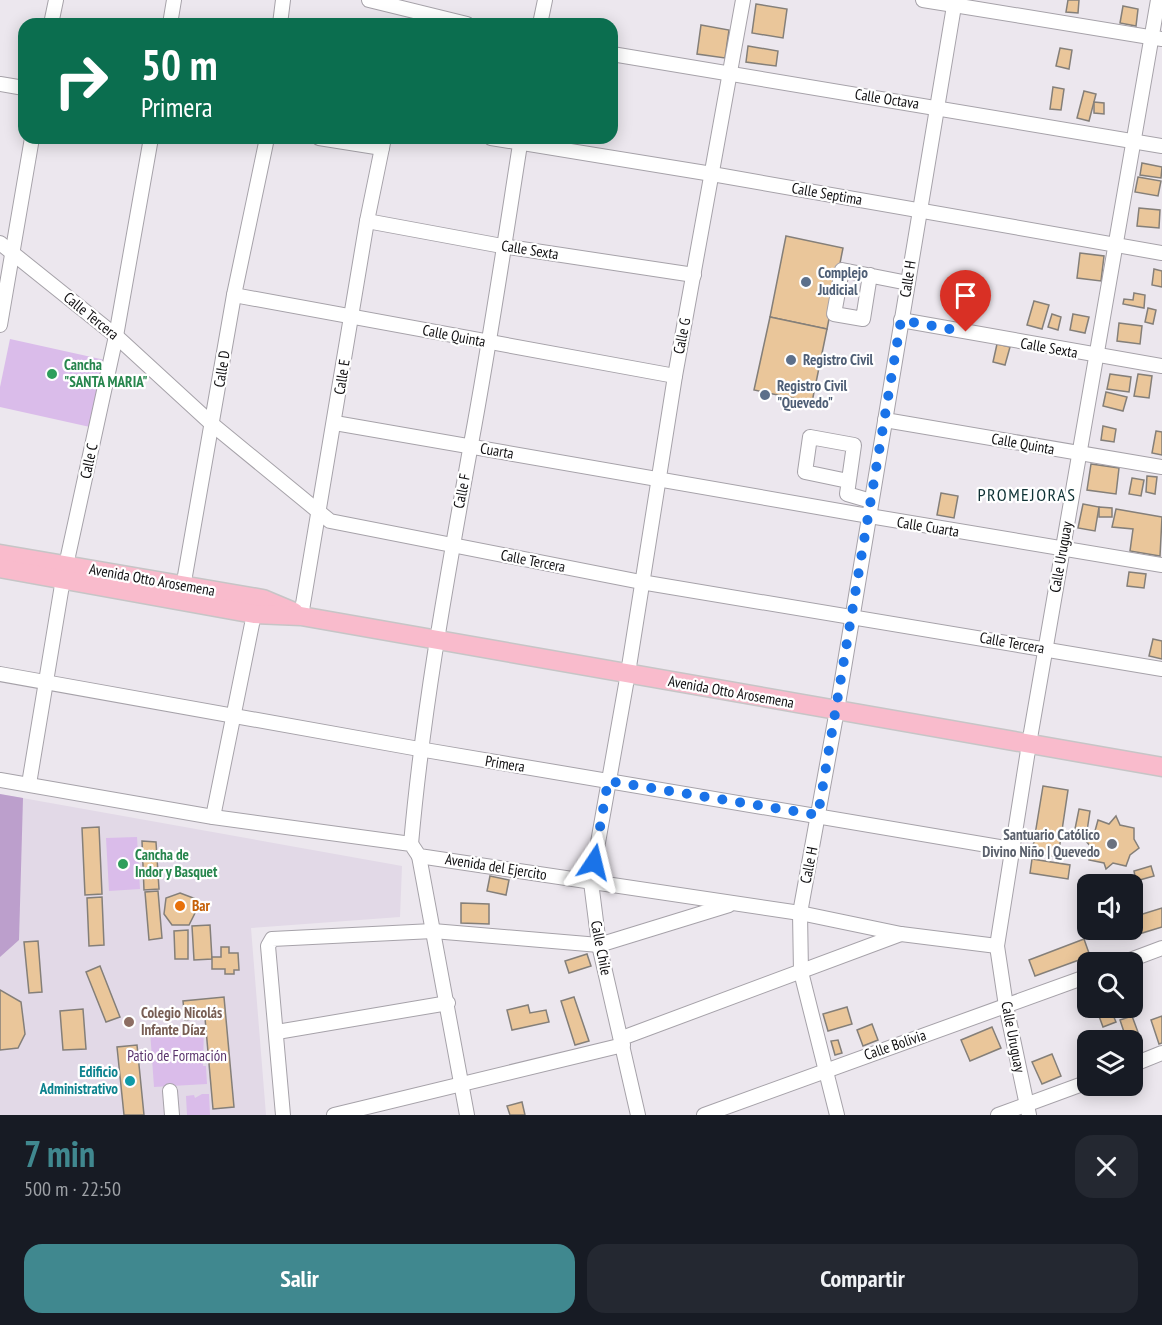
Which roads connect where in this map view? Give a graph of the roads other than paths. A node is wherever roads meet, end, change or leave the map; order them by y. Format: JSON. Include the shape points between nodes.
{"nodes":[{"id":1,"x":56,"y":0,"type":"edge"},
{"id":2,"x":174,"y":0,"type":"edge"},
{"id":3,"x":283,"y":0,"type":"edge"},
{"id":4,"x":369,"y":0,"type":"edge"},
{"id":5,"x":545,"y":0,"type":"edge"},
{"id":6,"x":743,"y":0,"type":"edge"},
{"id":7,"x":923,"y":0,"type":"edge"},
{"id":8,"x":1158,"y":0,"type":"edge"},
{"id":9,"x":954,"y":3,"type":"edge"},
{"id":10,"x":410,"y":5,"type":"edge"},
{"id":11,"x":52,"y":18,"type":"edge"},
{"id":12,"x":171,"y":18,"type":"edge"},
{"id":13,"x":281,"y":18,"type":"edge"},
{"id":14,"x":449,"y":18,"type":"edge"},
{"id":15,"x":541,"y":18,"type":"edge"},
{"id":16,"x":1157,"y":38,"type":"edge"},
{"id":17,"x":618,"y":55,"type":"edge"},
{"id":18,"x":729,"y":74,"type":"junction"},
{"id":19,"x":0,"y":84,"type":"edge"},
{"id":20,"x":18,"y":87,"type":"edge"},
{"id":21,"x":937,"y":107,"type":"junction"},
{"id":22,"x":1134,"y":142,"type":"junction"},
{"id":23,"x":31,"y":144,"type":"edge"},
{"id":24,"x":149,"y":144,"type":"edge"},
{"id":25,"x":266,"y":144,"type":"edge"},
{"id":26,"x":383,"y":144,"type":"edge"},
{"id":27,"x":519,"y":144,"type":"edge"},
{"id":28,"x":537,"y":144,"type":"edge"},
{"id":29,"x":1162,"y":146,"type":"edge"},
{"id":30,"x":712,"y":174,"type":"junction"},
{"id":31,"x":920,"y":210,"type":"junction"},
{"id":32,"x":367,"y":221,"type":"junction"},
{"id":33,"x":0,"y":243,"type":"edge"},
{"id":34,"x":1116,"y":245,"type":"junction"},
{"id":35,"x":502,"y":246,"type":"junction"},
{"id":36,"x":12,"y":252,"type":"junction"},
{"id":37,"x":1162,"y":253,"type":"edge"},
{"id":38,"x":694,"y":275,"type":"junction"},
{"id":39,"x":870,"y":275,"type":"dead end"},
{"id":40,"x":908,"y":283,"type":"junction"},
{"id":41,"x":234,"y":295,"type":"junction"},
{"id":42,"x":352,"y":315,"type":"junction"},
{"id":43,"x":901,"y":320,"type":"junction"},
{"id":44,"x":0,"y":325,"type":"edge"},
{"id":45,"x":116,"y":336,"type":"junction"},
{"id":46,"x":489,"y":343,"type":"junction"},
{"id":47,"x":1096,"y":356,"type":"junction"},
{"id":48,"x":1162,"y":366,"type":"edge"},
{"id":49,"x":675,"y":376,"type":"junction"},
{"id":50,"x":885,"y":420,"type":"junction"},
{"id":51,"x":335,"y":423,"type":"junction"},
{"id":52,"x":213,"y":425,"type":"junction"},
{"id":53,"x":471,"y":447,"type":"junction"},
{"id":54,"x":1079,"y":453,"type":"junction"},
{"id":55,"x":1162,"y":467,"type":"edge"},
{"id":56,"x":660,"y":478,"type":"junction"},
{"id":57,"x":848,"y":481,"type":"dead end"},
{"id":58,"x":871,"y":501,"type":"junction"},
{"id":59,"x":319,"y":513,"type":"junction"},
{"id":60,"x":869,"y":518,"type":"junction"},
{"id":61,"x":452,"y":546,"type":"junction"},
{"id":62,"x":1063,"y":549,"type":"junction"},
{"id":63,"x":0,"y":554,"type":"edge"},
{"id":64,"x":1162,"y":565,"type":"edge"},
{"id":65,"x":0,"y":568,"type":"edge"},
{"id":66,"x":65,"y":572,"type":"junction"},
{"id":67,"x":641,"y":582,"type":"junction"},
{"id":68,"x":182,"y":594,"type":"junction"},
{"id":69,"x":254,"y":614,"type":"junction"},
{"id":70,"x":301,"y":616,"type":"junction"},
{"id":71,"x":852,"y":616,"type":"junction"},
{"id":72,"x":435,"y":640,"type":"junction"},
{"id":73,"x":1045,"y":649,"type":"junction"},
{"id":74,"x":1162,"y":669,"type":"edge"},
{"id":75,"x":0,"y":674,"type":"edge"},
{"id":76,"x":628,"y":674,"type":"junction"},
{"id":77,"x":45,"y":680,"type":"junction"},
{"id":78,"x":837,"y":710,"type":"junction"},
{"id":79,"x":233,"y":715,"type":"junction"},
{"id":80,"x":1029,"y":744,"type":"junction"},
{"id":81,"x":419,"y":749,"type":"junction"},
{"id":82,"x":1162,"y":767,"type":"edge"},
{"id":83,"x":0,"y":780,"type":"edge"},
{"id":84,"x":608,"y":781,"type":"junction"},
{"id":85,"x":29,"y":784,"type":"junction"},
{"id":86,"x":818,"y":815,"type":"junction"},
{"id":87,"x":213,"y":817,"type":"junction"},
{"id":88,"x":1011,"y":849,"type":"junction"},
{"id":89,"x":415,"y":850,"type":"junction"},
{"id":90,"x":591,"y":882,"type":"junction"},
{"id":91,"x":734,"y":903,"type":"junction"},
{"id":92,"x":800,"y":913,"type":"junction"},
{"id":93,"x":433,"y":930,"type":"junction"},
{"id":94,"x":901,"y":934,"type":"junction"},
{"id":95,"x":598,"y":945,"type":"junction"},
{"id":96,"x":997,"y":946,"type":"junction"},
{"id":97,"x":1162,"y":948,"type":"edge"},
{"id":98,"x":1143,"y":955,"type":"edge"},
{"id":99,"x":801,"y":972,"type":"junction"},
{"id":100,"x":1077,"y":980,"type":"edge"},
{"id":101,"x":448,"y":1003,"type":"junction"},
{"id":102,"x":1006,"y":1006,"type":"junction"},
{"id":103,"x":277,"y":1032,"type":"junction"},
{"id":104,"x":623,"y":1042,"type":"junction"},
{"id":105,"x":1162,"y":1053,"type":"edge"},
{"id":106,"x":1143,"y":1061,"type":"edge"},
{"id":107,"x":826,"y":1069,"type":"junction"},
{"id":108,"x":462,"y":1085,"type":"junction"},
{"id":109,"x":1077,"y":1087,"type":"edge"},
{"id":110,"x":170,"y":1091,"type":"dead end"},
{"id":111,"x":1027,"y":1110,"type":"edge"},
{"id":112,"x":172,"y":1115,"type":"edge"},
{"id":113,"x":283,"y":1115,"type":"edge"},
{"id":114,"x":334,"y":1115,"type":"edge"},
{"id":115,"x":467,"y":1115,"type":"edge"},
{"id":116,"x":638,"y":1115,"type":"edge"},
{"id":117,"x":704,"y":1115,"type":"edge"},
{"id":118,"x":837,"y":1115,"type":"edge"},
{"id":119,"x":998,"y":1115,"type":"edge"}],
"edges":[{"from":1,"to":11,"type":"street"},
{"from":2,"to":12,"type":"street"},
{"from":3,"to":13,"type":"street"},
{"from":4,"to":10,"type":"street"},
{"from":5,"to":15,"type":"street"},
{"from":6,"to":18,"type":"street","name":"Calle G"},
{"from":7,"to":9,"type":"street"},
{"from":8,"to":16,"type":"street","name":"Calle Uruguay"},
{"from":9,"to":16,"type":"street"},
{"from":9,"to":21,"type":"street","name":"Calle H"},
{"from":10,"to":14,"type":"street"},
{"from":16,"to":22,"type":"street","name":"Calle Uruguay"},
{"from":17,"to":18,"type":"street","name":"Calle Octava"},
{"from":18,"to":21,"type":"street","name":"Calle Octava"},
{"from":18,"to":30,"type":"street","name":"Calle G"},
{"from":19,"to":20,"type":"street"},
{"from":21,"to":22,"type":"street","name":"Calle Octava"},
{"from":21,"to":31,"type":"street","name":"Calle H"},
{"from":22,"to":29,"type":"street","name":"Calle Octava"},
{"from":22,"to":34,"type":"street","name":"Calle Uruguay"},
{"from":23,"to":36,"type":"street"},
{"from":24,"to":45,"type":"street","name":"Calle C"},
{"from":25,"to":41,"type":"street","name":"Calle D"},
{"from":26,"to":32,"type":"street","name":"Calle E"},
{"from":27,"to":35,"type":"street","name":"Calle F"},
{"from":28,"to":30,"type":"street","name":"Calle Septima"},
{"from":30,"to":31,"type":"street","name":"Calle Septima"},
{"from":30,"to":38,"type":"street","name":"Calle G"},
{"from":31,"to":34,"type":"street","name":"Calle Septima"},
{"from":31,"to":40,"type":"street","name":"Calle H"},
{"from":32,"to":35,"type":"street","name":"Calle Sexta"},
{"from":32,"to":42,"type":"street","name":"Calle E"},
{"from":33,"to":36,"type":"street","name":"Calle Tercera"},
{"from":34,"to":37,"type":"street","name":"Calle Septima"},
{"from":34,"to":47,"type":"street","name":"Calle Uruguay"},
{"from":35,"to":38,"type":"street","name":"Calle Sexta"},
{"from":35,"to":46,"type":"street","name":"Calle F"},
{"from":36,"to":44,"type":"street"},
{"from":36,"to":45,"type":"street","name":"Calle Tercera"},
{"from":38,"to":49,"type":"street","name":"Calle G"},
{"from":39,"to":40,"type":"street"},
{"from":40,"to":43,"type":"street","name":"Calle H"},
{"from":41,"to":42,"type":"street","name":"Calle Quinta"},
{"from":41,"to":52,"type":"street","name":"Calle D"},
{"from":42,"to":46,"type":"street","name":"Calle Quinta"},
{"from":42,"to":51,"type":"street","name":"Calle E"},
{"from":43,"to":47,"type":"street","name":"Calle Sexta"},
{"from":43,"to":50,"type":"street","name":"Calle H"},
{"from":45,"to":52,"type":"street","name":"Calle Tercera"},
{"from":45,"to":66,"type":"street","name":"Calle C"},
{"from":46,"to":49,"type":"street","name":"Calle Quinta"},
{"from":46,"to":53,"type":"street","name":"Calle F"},
{"from":47,"to":48,"type":"street","name":"Calle Sexta"},
{"from":47,"to":54,"type":"street","name":"Calle Uruguay"},
{"from":49,"to":56,"type":"street","name":"Calle G"},
{"from":50,"to":54,"type":"street","name":"Calle Quinta"},
{"from":50,"to":58,"type":"street","name":"Calle H"},
{"from":51,"to":53,"type":"street","name":"Cuarta"},
{"from":51,"to":59,"type":"street","name":"Calle E"},
{"from":52,"to":59,"type":"street","name":"Calle Tercera"},
{"from":52,"to":68,"type":"street","name":"Calle D"},
{"from":53,"to":56,"type":"street","name":"Cuarta"},
{"from":53,"to":61,"type":"street","name":"Calle F"},
{"from":54,"to":55,"type":"street","name":"Calle Quinta"},
{"from":54,"to":62,"type":"street","name":"Calle Uruguay"},
{"from":56,"to":60,"type":"street","name":"Calle Cuarta"},
{"from":56,"to":67,"type":"street","name":"Calle G"},
{"from":57,"to":58,"type":"street","via":[[847,495]]},
{"from":58,"to":60,"type":"street","name":"Calle H"},
{"from":59,"to":61,"type":"street","name":"Calle Tercera","via":[[330,521]]},
{"from":59,"to":70,"type":"street","name":"Calle E"},
{"from":60,"to":62,"type":"street","name":"Calle Cuarta"},
{"from":60,"to":71,"type":"street","name":"Calle H"},
{"from":61,"to":67,"type":"street","name":"Calle Tercera"},
{"from":61,"to":72,"type":"street","name":"Calle F"},
{"from":62,"to":64,"type":"street","name":"Calle Cuarta"},
{"from":62,"to":73,"type":"street","name":"Calle Uruguay"},
{"from":63,"to":66,"type":"main road","name":"Avenida Otto Arosemena"},
{"from":65,"to":66,"type":"main road","name":"Avenida Otto Arosemena"},
{"from":66,"to":68,"type":"main road","name":"Avenida Otto Arosemena"},
{"from":66,"to":77,"type":"street","name":"Calle C"},
{"from":67,"to":71,"type":"street","name":"Calle Tercera"},
{"from":67,"to":76,"type":"street","name":"Calle G"},
{"from":68,"to":69,"type":"main road","name":"Avenida Otto Arosemena"},
{"from":68,"to":70,"type":"main road","name":"Avenida Otto Arosemena","via":[[263,599]]},
{"from":69,"to":70,"type":"main road","name":"Avenida Otto Arosemena"},
{"from":69,"to":79,"type":"street"},
{"from":70,"to":72,"type":"main road","name":"Avenida Otto Arosemena"},
{"from":71,"to":73,"type":"street","name":"Calle Tercera"},
{"from":71,"to":78,"type":"street","name":"Calle H"},
{"from":72,"to":76,"type":"main road","name":"Avenida Otto Arosemena"},
{"from":72,"to":81,"type":"street","name":"Calle F"},
{"from":73,"to":74,"type":"street","name":"Calle Tercera"},
{"from":73,"to":80,"type":"street","name":"Calle Uruguay"},
{"from":75,"to":77,"type":"street","name":"Primera"},
{"from":76,"to":78,"type":"main road","name":"Avenida Otto Arosemena"},
{"from":76,"to":84,"type":"street","name":"Calle Chile"},
{"from":77,"to":79,"type":"street","name":"Primera"},
{"from":77,"to":85,"type":"street","name":"Calle C"},
{"from":78,"to":80,"type":"main road","name":"Avenida Otto Arosemena"},
{"from":78,"to":86,"type":"street","name":"Calle H"},
{"from":79,"to":81,"type":"street","name":"Primera"},
{"from":79,"to":87,"type":"street"},
{"from":80,"to":82,"type":"main road","name":"Avenida Otto Arosemena"},
{"from":80,"to":88,"type":"street","name":"Calle Uruguay"},
{"from":81,"to":84,"type":"street","name":"Primera"},
{"from":81,"to":89,"type":"street","name":"Calle F"},
{"from":83,"to":85,"type":"street","name":"Avenida del Ejercito"},
{"from":84,"to":86,"type":"street","name":"Primera"},
{"from":84,"to":90,"type":"street","name":"Calle Chile"},
{"from":85,"to":87,"type":"street","name":"Avenida del Ejercito"},
{"from":86,"to":88,"type":"street","name":"Primera"},
{"from":86,"to":92,"type":"street","name":"Calle H"},
{"from":87,"to":89,"type":"street","name":"Avenida del Ejercito"},
{"from":88,"to":96,"type":"street","name":"Calle Uruguay"},
{"from":89,"to":90,"type":"street","name":"Avenida del Ejercito"},
{"from":89,"to":93,"type":"street","name":"Calle F"},
{"from":90,"to":91,"type":"street","name":"Avenida del Ejercito"},
{"from":90,"to":95,"type":"street","name":"Calle Chile"},
{"from":91,"to":92,"type":"street","name":"Avenida del Ejercito"},
{"from":91,"to":95,"type":"street"},
{"from":92,"to":94,"type":"street","name":"Avenida del Ejercito"},
{"from":92,"to":99,"type":"street","name":"Calle H"},
{"from":93,"to":95,"type":"street"},
{"from":93,"to":101,"type":"street","name":"Calle F"},
{"from":93,"to":103,"type":"street","via":[[274,937],[269,941]]},
{"from":94,"to":96,"type":"street","name":"Avenida del Ejercito"},
{"from":94,"to":99,"type":"street"},
{"from":95,"to":104,"type":"street","name":"Calle Chile"},
{"from":96,"to":102,"type":"street","name":"Calle Uruguay"},
{"from":97,"to":98,"type":"street"},
{"from":99,"to":104,"type":"street"},
{"from":99,"to":107,"type":"street","name":"Calle H"},
{"from":100,"to":102,"type":"street","name":"Calle Bolivia"},
{"from":101,"to":103,"type":"street"},
{"from":101,"to":108,"type":"street","name":"Calle F"},
{"from":102,"to":107,"type":"street","name":"Calle Bolivia"},
{"from":102,"to":111,"type":"street","name":"Calle Uruguay"},
{"from":103,"to":113,"type":"street"},
{"from":104,"to":108,"type":"street"},
{"from":104,"to":116,"type":"street","name":"Calle Chile"},
{"from":105,"to":106,"type":"street"},
{"from":107,"to":117,"type":"street","name":"Calle Bolivia"},
{"from":107,"to":118,"type":"street","name":"Calle H"},
{"from":108,"to":114,"type":"street"},
{"from":108,"to":115,"type":"street","name":"Calle F"},
{"from":109,"to":111,"type":"street"},
{"from":110,"to":112,"type":"street"},
{"from":111,"to":119,"type":"street"}]}
